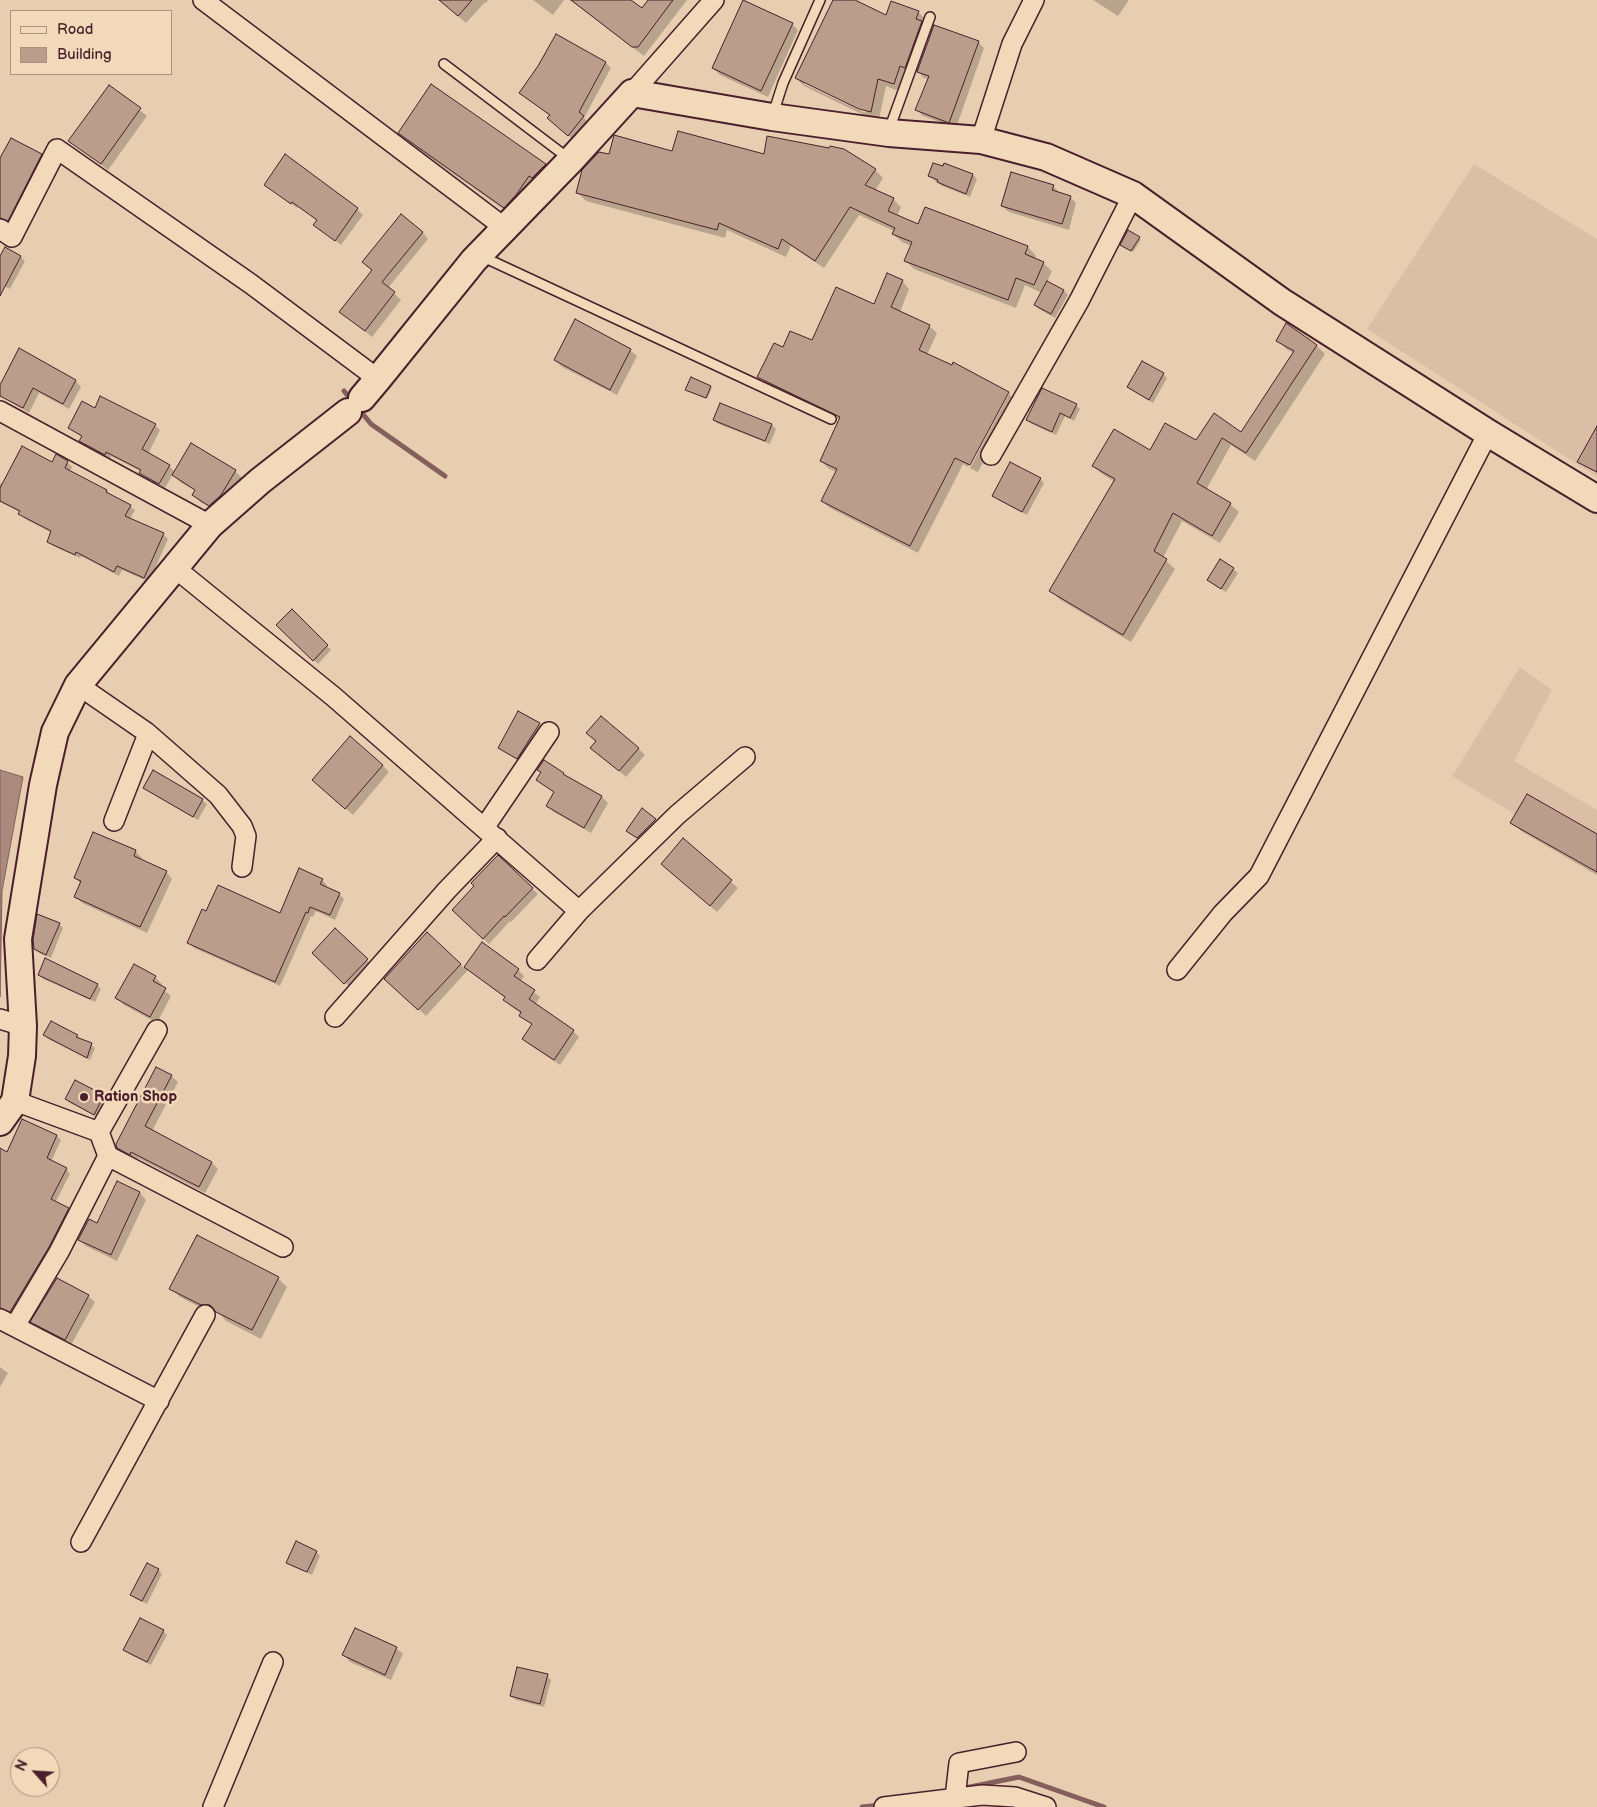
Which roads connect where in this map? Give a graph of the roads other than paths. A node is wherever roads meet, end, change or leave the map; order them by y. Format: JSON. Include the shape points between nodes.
{"nodes":[{"id":1,"x":203,"y":0,"type":"edge"},
{"id":2,"x":714,"y":0,"type":"edge"},
{"id":3,"x":820,"y":0,"type":"edge"},
{"id":4,"x":1034,"y":0,"type":"edge"},
{"id":5,"x":930,"y":17,"type":"dead end"},
{"id":6,"x":444,"y":64,"type":"dead end"},
{"id":7,"x":632,"y":93,"type":"junction"},
{"id":8,"x":772,"y":117,"type":"junction"},
{"id":9,"x":889,"y":133,"type":"junction"},
{"id":10,"x":981,"y":140,"type":"junction"},
{"id":11,"x":570,"y":160,"type":"junction"},
{"id":12,"x":1133,"y":195,"type":"junction"},
{"id":13,"x":505,"y":228,"type":"junction"},
{"id":14,"x":0,"y":229,"type":"edge"},
{"id":15,"x":479,"y":255,"type":"junction"},
{"id":16,"x":363,"y":396,"type":"junction"},
{"id":17,"x":0,"y":411,"type":"edge"},
{"id":18,"x":831,"y":419,"type":"dead end"},
{"id":19,"x":1488,"y":433,"type":"junction"},
{"id":20,"x":991,"y":455,"type":"dead end"},
{"id":21,"x":1597,"y":499,"type":"edge"},
{"id":22,"x":210,"y":525,"type":"junction"},
{"id":23,"x":175,"y":568,"type":"junction"},
{"id":24,"x":78,"y":685,"type":"junction"},
{"id":25,"x":549,"y":732,"type":"dead end"},
{"id":26,"x":148,"y":734,"type":"junction"},
{"id":27,"x":745,"y":757,"type":"dead end"},
{"id":28,"x":114,"y":821,"type":"dead end"},
{"id":29,"x":490,"y":832,"type":"junction"},
{"id":30,"x":242,"y":867,"type":"dead end"},
{"id":31,"x":579,"y":911,"type":"junction"},
{"id":32,"x":537,"y":960,"type":"dead end"},
{"id":33,"x":1177,"y":970,"type":"dead end"},
{"id":34,"x":335,"y":1017,"type":"dead end"},
{"id":35,"x":11,"y":1023,"type":"edge"},
{"id":36,"x":157,"y":1030,"type":"dead end"},
{"id":37,"x":15,"y":1100,"type":"junction"},
{"id":38,"x":0,"y":1122,"type":"edge"},
{"id":39,"x":98,"y":1132,"type":"junction"},
{"id":40,"x":108,"y":1156,"type":"junction"},
{"id":41,"x":283,"y":1246,"type":"dead end"},
{"id":42,"x":206,"y":1315,"type":"dead end"},
{"id":43,"x":7,"y":1322,"type":"edge"},
{"id":44,"x":159,"y":1401,"type":"junction"},
{"id":45,"x":81,"y":1542,"type":"dead end"},
{"id":46,"x":273,"y":1662,"type":"dead end"},
{"id":47,"x":1016,"y":1752,"type":"dead end"},
{"id":48,"x":955,"y":1798,"type":"junction"},
{"id":49,"x":213,"y":1807,"type":"edge"},
{"id":50,"x":884,"y":1807,"type":"edge"},
{"id":51,"x":1046,"y":1807,"type":"edge"}],
"edges":[{"from":1,"to":13,"type":"street"},
{"from":2,"to":7,"type":"street"},
{"from":3,"to":8,"type":"lane"},
{"from":4,"to":10,"type":"street","via":[[1012,44]]},
{"from":5,"to":9,"type":"lane"},
{"from":6,"to":11,"type":"lane"},
{"from":7,"to":8,"type":"street"},
{"from":7,"to":11,"type":"street"},
{"from":8,"to":9,"type":"street"},
{"from":9,"to":10,"type":"street"},
{"from":10,"to":12,"type":"street","via":[[1046,157]]},
{"from":11,"to":13,"type":"street"},
{"from":12,"to":19,"type":"street","via":[[1282,302]]},
{"from":12,"to":20,"type":"street","via":[[1079,301]]},
{"from":13,"to":15,"type":"street"},
{"from":14,"to":16,"type":"street","via":[[12,237],[57,149],[251,284]]},
{"from":15,"to":16,"type":"street"},
{"from":15,"to":18,"type":"lane"},
{"from":16,"to":22,"type":"street"},
{"from":17,"to":22,"type":"street"},
{"from":19,"to":21,"type":"street"},
{"from":19,"to":33,"type":"street","via":[[1259,876],[1223,913]]},
{"from":22,"to":23,"type":"street"},
{"from":23,"to":24,"type":"street"},
{"from":23,"to":29,"type":"street","via":[[334,697]]},
{"from":24,"to":26,"type":"street"},
{"from":24,"to":35,"type":"street","via":[[55,732],[43,785],[18,939]]},
{"from":25,"to":29,"type":"street"},
{"from":26,"to":28,"type":"street"},
{"from":26,"to":30,"type":"street","via":[[218,795],[242,826],[246,836]]},
{"from":27,"to":31,"type":"street","via":[[677,815]]},
{"from":29,"to":31,"type":"street"},
{"from":29,"to":34,"type":"street","via":[[447,890]]},
{"from":31,"to":32,"type":"street"},
{"from":35,"to":37,"type":"street","via":[[22,1056]]},
{"from":36,"to":39,"type":"street"},
{"from":37,"to":38,"type":"street"},
{"from":37,"to":39,"type":"street"},
{"from":39,"to":40,"type":"street"},
{"from":40,"to":41,"type":"street"},
{"from":40,"to":43,"type":"street","via":[[59,1252]]},
{"from":42,"to":44,"type":"street"},
{"from":43,"to":44,"type":"street"},
{"from":44,"to":45,"type":"street"},
{"from":46,"to":49,"type":"street"},
{"from":47,"to":48,"type":"street","via":[[959,1763]]},
{"from":48,"to":50,"type":"street"},
{"from":48,"to":51,"type":"street","via":[[982,1795],[1015,1798]]}]}
